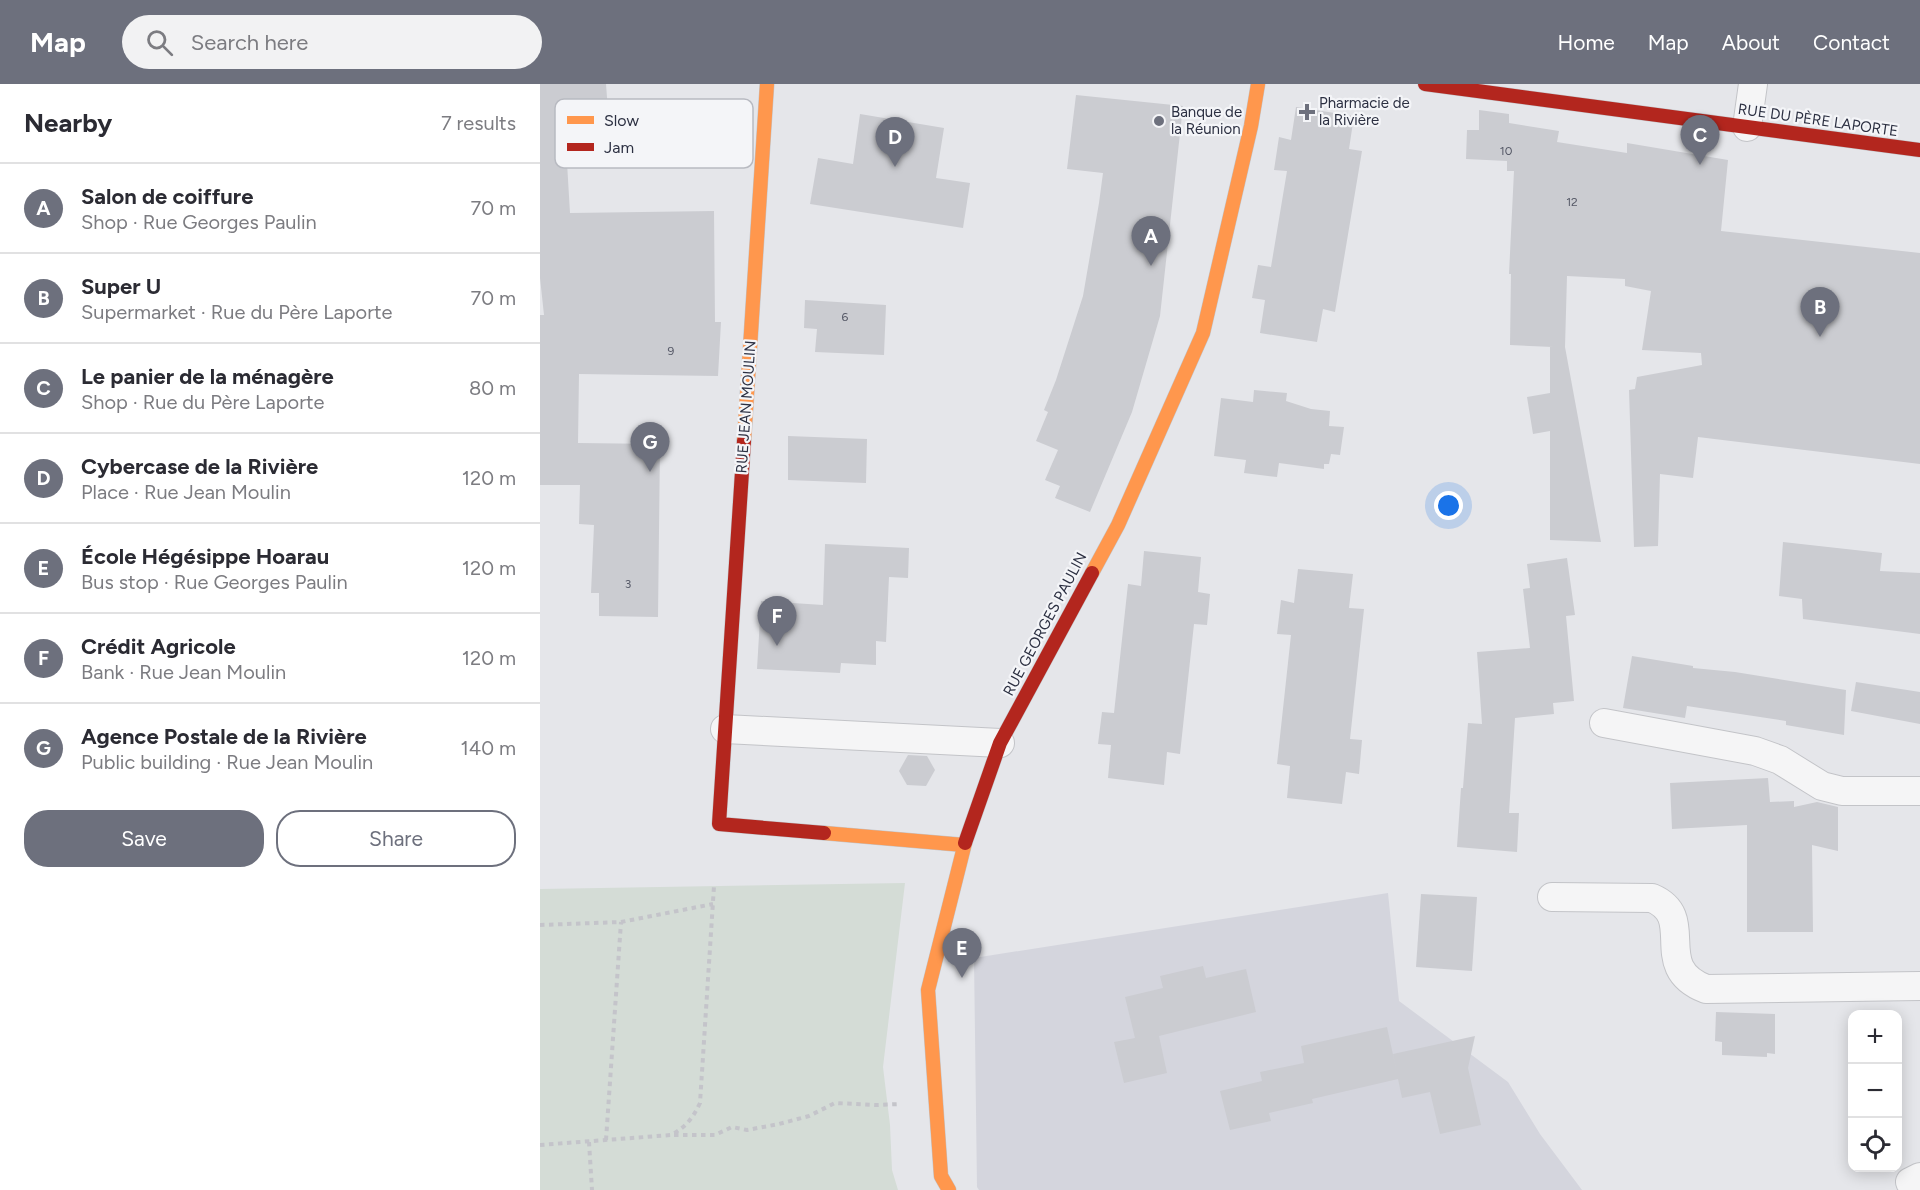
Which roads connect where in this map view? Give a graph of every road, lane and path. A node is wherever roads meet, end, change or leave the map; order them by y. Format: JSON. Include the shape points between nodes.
{"nodes":[{"id":1,"x":767,"y":84,"type":"edge"},
{"id":2,"x":1258,"y":84,"type":"edge"},
{"id":3,"x":1425,"y":84,"type":"edge"},
{"id":4,"x":1753,"y":84,"type":"edge"},
{"id":5,"x":1747,"y":127,"type":"junction"},
{"id":6,"x":1920,"y":150,"type":"edge"},
{"id":7,"x":1604,"y":723,"type":"dead end"},
{"id":8,"x":725,"y":729,"type":"junction"},
{"id":9,"x":1000,"y":743,"type":"junction"},
{"id":10,"x":1920,"y":791,"type":"edge"},
{"id":11,"x":964,"y":845,"type":"junction"},
{"id":12,"x":714,"y":886,"type":"dead end"},
{"id":13,"x":1552,"y":897,"type":"dead end"},
{"id":14,"x":713,"y":904,"type":"junction"},
{"id":15,"x":621,"y":922,"type":"junction"},
{"id":16,"x":540,"y":925,"type":"edge"},
{"id":17,"x":1920,"y":986,"type":"edge"},
{"id":18,"x":936,"y":1100,"type":"junction"},
{"id":19,"x":671,"y":1135,"type":"junction"},
{"id":20,"x":606,"y":1140,"type":"junction"},
{"id":21,"x":589,"y":1142,"type":"junction"},
{"id":22,"x":540,"y":1145,"type":"edge"},
{"id":23,"x":592,"y":1190,"type":"edge"},
{"id":24,"x":949,"y":1190,"type":"edge"}],
"edges":[{"from":1,"to":8,"type":"street","name":"RUE JEAN MOULIN"},
{"from":2,"to":9,"type":"street","name":"RUE GEORGES PAULIN","via":[[1203,333],[1118,525]]},
{"from":3,"to":5,"type":"street","name":"RUE DU PÈRE LAPORTE"},
{"from":4,"to":5,"type":"street"},
{"from":5,"to":6,"type":"street","name":"RUE DU PÈRE LAPORTE"},
{"from":7,"to":10,"type":"street","via":[[1755,751],[1780,760],[1822,786],[1842,791]]},
{"from":8,"to":9,"type":"street"},
{"from":8,"to":11,"type":"street","name":"RUE JEAN MOULIN","via":[[719,824]]},
{"from":9,"to":11,"type":"street","name":"RUE GEORGES PAULIN"},
{"from":11,"to":18,"type":"street","name":"RUE GEORGES PAULIN","via":[[928,990]]},
{"from":12,"to":14,"type":"path"},
{"from":13,"to":17,"type":"street","via":[[1652,898],[1660,902],[1672,914],[1678,966],[1694,984],[1706,989]]},
{"from":14,"to":15,"type":"path"},
{"from":14,"to":19,"type":"path","via":[[700,1103],[694,1117]]},
{"from":15,"to":16,"type":"path"},
{"from":15,"to":20,"type":"path"},
{"from":18,"to":19,"type":"path","via":[[888,1106],[835,1102],[809,1116],[779,1124],[747,1130],[732,1127],[715,1135]]},
{"from":18,"to":24,"type":"street","name":"RUE GEORGES PAULIN","via":[[941,1176]]},
{"from":19,"to":20,"type":"path"},
{"from":20,"to":21,"type":"path"},
{"from":21,"to":22,"type":"path"},
{"from":21,"to":23,"type":"path"}]}
